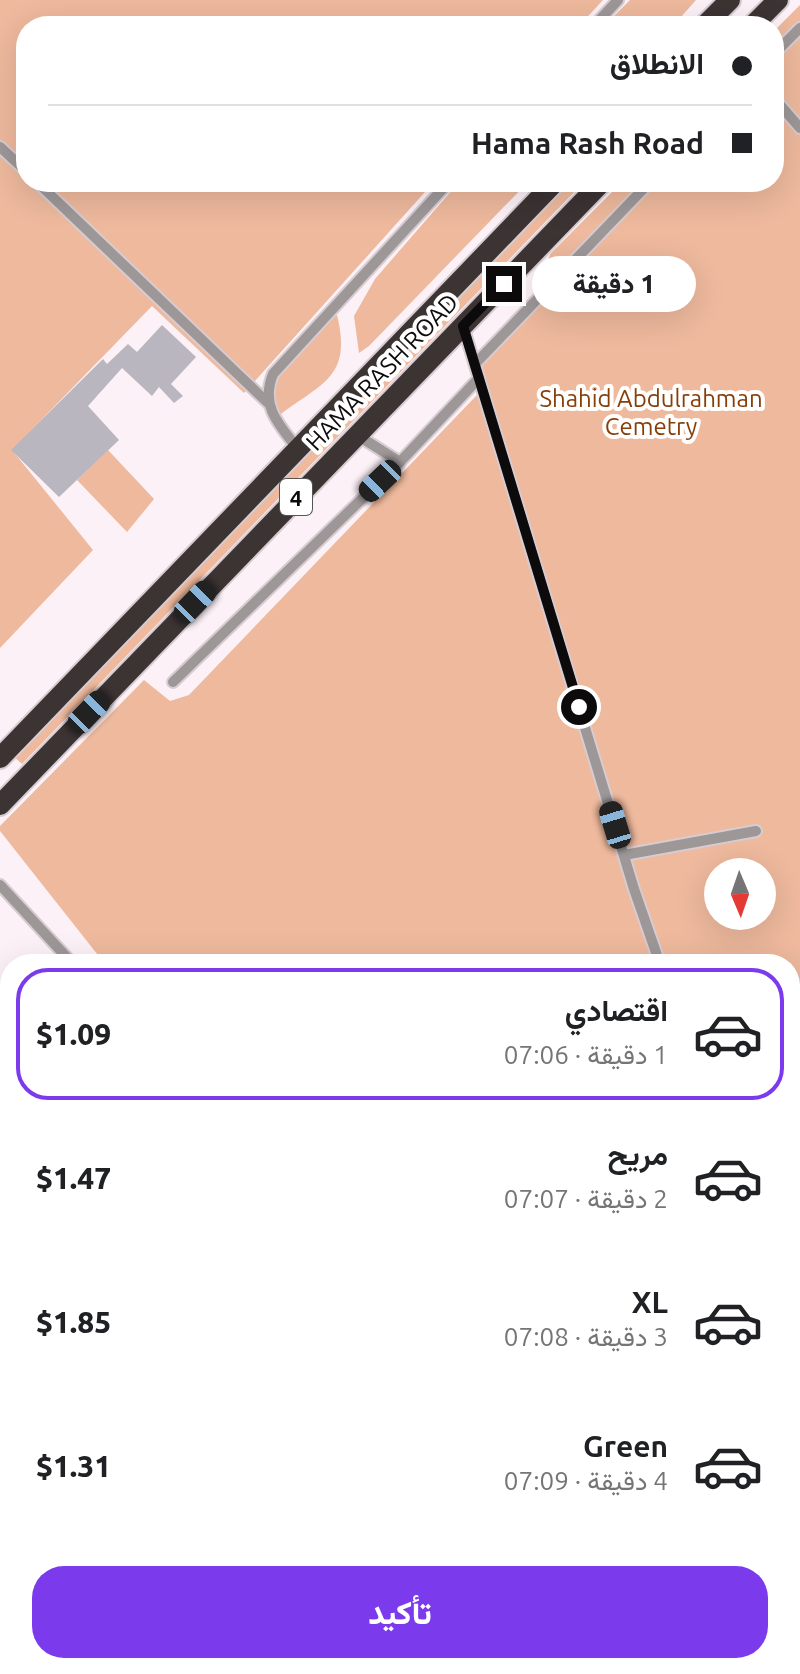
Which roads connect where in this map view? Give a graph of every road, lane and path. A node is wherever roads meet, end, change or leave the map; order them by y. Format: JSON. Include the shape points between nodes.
{"nodes":[{"id":1,"x":618,"y":0,"type":"edge"},
{"id":2,"x":730,"y":0,"type":"edge"},
{"id":3,"x":778,"y":0,"type":"edge"},
{"id":4,"x":603,"y":16,"type":"edge"},
{"id":5,"x":716,"y":16,"type":"edge"},
{"id":6,"x":762,"y":16,"type":"edge"},
{"id":7,"x":800,"y":28,"type":"edge"},
{"id":8,"x":784,"y":44,"type":"edge"},
{"id":9,"x":784,"y":110,"type":"edge"},
{"id":10,"x":800,"y":128,"type":"edge"},
{"id":11,"x":0,"y":147,"type":"edge"},
{"id":12,"x":16,"y":162,"type":"edge"},
{"id":13,"x":47,"y":192,"type":"edge"},
{"id":14,"x":440,"y":192,"type":"edge"},
{"id":15,"x":545,"y":192,"type":"edge"},
{"id":16,"x":592,"y":192,"type":"edge"},
{"id":17,"x":640,"y":192,"type":"edge"},
{"id":18,"x":463,"y":326,"type":"junction"},
{"id":19,"x":475,"y":364,"type":"junction"},
{"id":20,"x":479,"y":378,"type":"junction"},
{"id":21,"x":268,"y":403,"type":"junction"},
{"id":22,"x":357,"y":435,"type":"junction"},
{"id":23,"x":299,"y":450,"type":"junction"},
{"id":24,"x":400,"y":462,"type":"junction"},
{"id":25,"x":173,"y":682,"type":"dead end"},
{"id":26,"x":0,"y":758,"type":"edge"},
{"id":27,"x":0,"y":805,"type":"edge"},
{"id":28,"x":756,"y":831,"type":"dead end"},
{"id":29,"x":624,"y":855,"type":"junction"},
{"id":30,"x":0,"y":885,"type":"edge"},
{"id":31,"x":64,"y":954,"type":"edge"},
{"id":32,"x":657,"y":954,"type":"edge"}],
"edges":[{"from":1,"to":4,"type":"street"},
{"from":2,"to":5,"type":"highway"},
{"from":3,"to":6,"type":"highway"},
{"from":7,"to":8,"type":"street"},
{"from":9,"to":10,"type":"street"},
{"from":11,"to":12,"type":"street"},
{"from":13,"to":21,"type":"street"},
{"from":14,"to":21,"type":"street","via":[[279,366],[269,383]]},
{"from":15,"to":23,"type":"highway","name":"HAMA RASH ROAD","number":"4"},
{"from":16,"to":18,"type":"highway","name":"HAMA RASH ROAD","number":"4"},
{"from":17,"to":19,"type":"street"},
{"from":18,"to":19,"type":"street"},
{"from":18,"to":22,"type":"highway","name":"HAMA RASH ROAD","number":"4"},
{"from":19,"to":20,"type":"street"},
{"from":20,"to":24,"type":"street"},
{"from":20,"to":29,"type":"street"},
{"from":21,"to":23,"type":"street"},
{"from":22,"to":24,"type":"street"},
{"from":22,"to":27,"type":"highway","name":"HAMA RASH ROAD","number":"4"},
{"from":23,"to":26,"type":"highway","name":"HAMA RASH ROAD","number":"4"},
{"from":24,"to":25,"type":"street"},
{"from":28,"to":29,"type":"street"},
{"from":29,"to":32,"type":"street"},
{"from":30,"to":31,"type":"street"}]}
